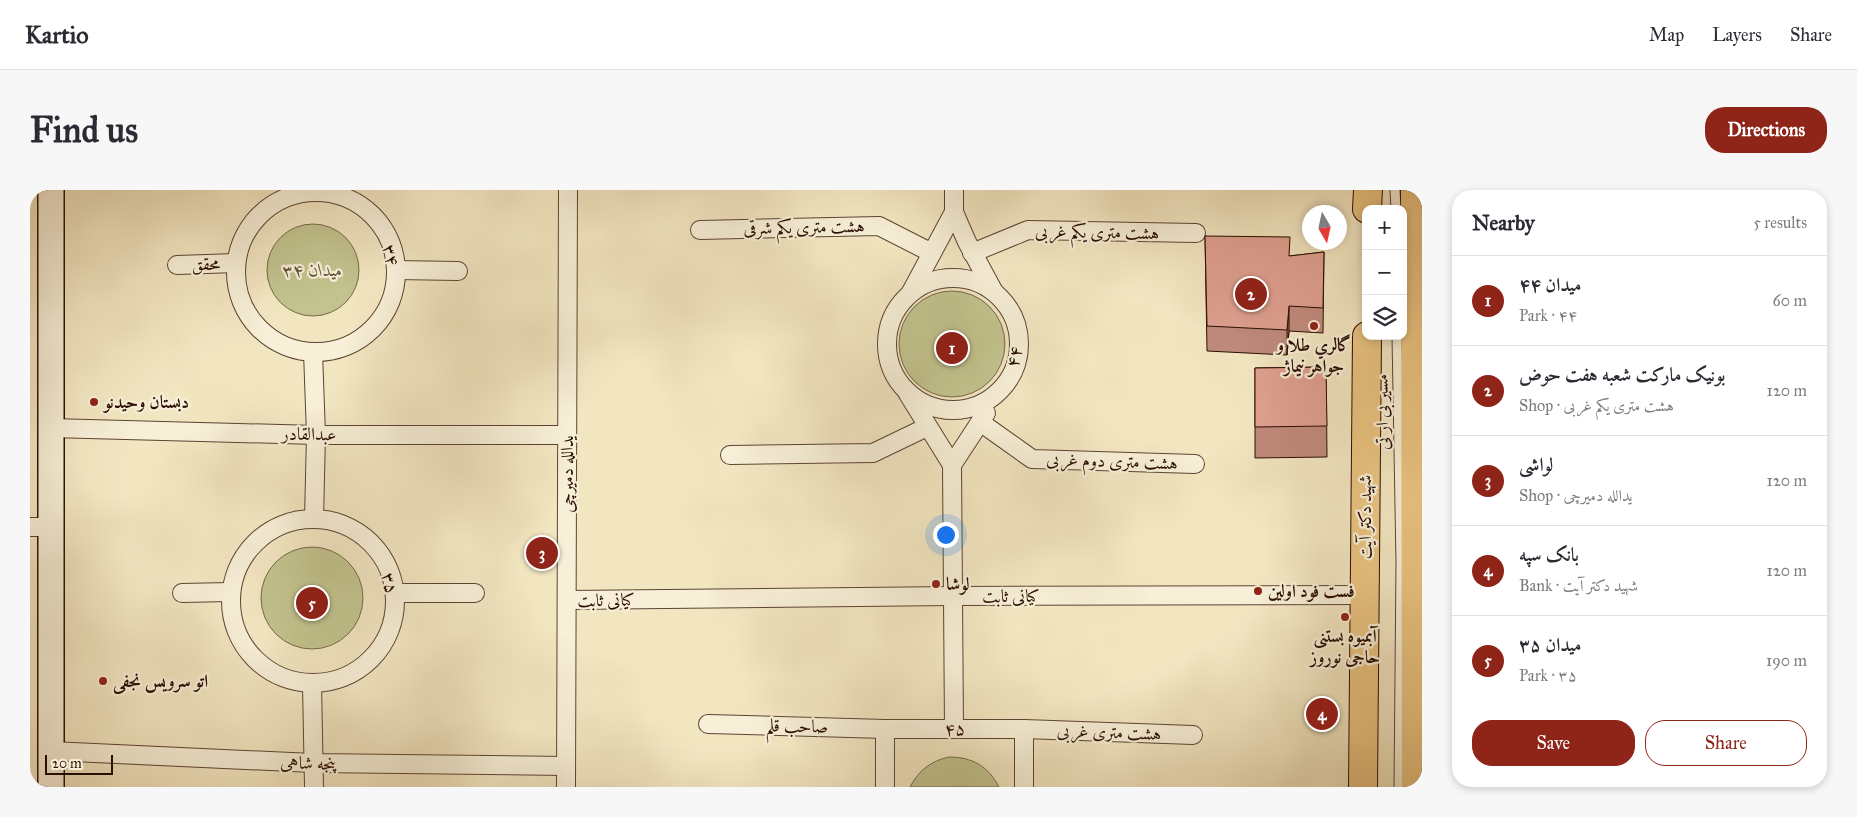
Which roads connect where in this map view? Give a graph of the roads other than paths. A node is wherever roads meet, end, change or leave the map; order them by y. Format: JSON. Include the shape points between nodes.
{"nodes":[{"id":1,"x":51,"y":190,"type":"edge"},
{"id":2,"x":568,"y":190,"type":"edge"},
{"id":3,"x":954,"y":190,"type":"edge"},
{"id":4,"x":1368,"y":190,"type":"edge"},
{"id":5,"x":1395,"y":190,"type":"edge"},
{"id":6,"x":1415,"y":190,"type":"edge"},
{"id":7,"x":314,"y":191,"type":"edge"},
{"id":8,"x":1367,"y":205,"type":"edge"},
{"id":9,"x":1396,"y":205,"type":"edge"},
{"id":10,"x":954,"y":212,"type":"junction"},
{"id":11,"x":700,"y":230,"type":"dead end"},
{"id":12,"x":1196,"y":234,"type":"dead end"},
{"id":13,"x":932,"y":253,"type":"junction"},
{"id":14,"x":972,"y":253,"type":"junction"},
{"id":15,"x":236,"y":263,"type":"junction"},
{"id":16,"x":177,"y":265,"type":"dead end"},
{"id":17,"x":396,"y":270,"type":"junction"},
{"id":18,"x":458,"y":271,"type":"dead end"},
{"id":19,"x":912,"y":292,"type":"junction"},
{"id":20,"x":994,"y":292,"type":"junction"},
{"id":21,"x":1366,"y":340,"type":"edge"},
{"id":22,"x":1398,"y":340,"type":"edge"},
{"id":23,"x":313,"y":352,"type":"junction"},
{"id":24,"x":1006,"y":383,"type":"junction"},
{"id":25,"x":906,"y":391,"type":"junction"},
{"id":26,"x":980,"y":422,"type":"junction"},
{"id":27,"x":927,"y":427,"type":"junction"},
{"id":28,"x":51,"y":428,"type":"junction"},
{"id":29,"x":316,"y":434,"type":"junction"},
{"id":30,"x":567,"y":435,"type":"junction"},
{"id":31,"x":730,"y":455,"type":"dead end"},
{"id":32,"x":1195,"y":464,"type":"dead end"},
{"id":33,"x":952,"y":465,"type":"junction"},
{"id":34,"x":314,"y":519,"type":"junction"},
{"id":35,"x":40,"y":527,"type":"edge"},
{"id":36,"x":1419,"y":591,"type":"edge"},
{"id":37,"x":230,"y":592,"type":"junction"},
{"id":38,"x":475,"y":592,"type":"dead end"},
{"id":39,"x":182,"y":593,"type":"dead end"},
{"id":40,"x":395,"y":593,"type":"junction"},
{"id":41,"x":1365,"y":595,"type":"junction"},
{"id":42,"x":953,"y":596,"type":"junction"},
{"id":43,"x":567,"y":600,"type":"junction"},
{"id":44,"x":312,"y":684,"type":"junction"},
{"id":45,"x":708,"y":724,"type":"dead end"},
{"id":46,"x":886,"y":729,"type":"junction"},
{"id":47,"x":954,"y":729,"type":"junction"},
{"id":48,"x":1024,"y":729,"type":"junction"},
{"id":49,"x":1193,"y":735,"type":"dead end"},
{"id":50,"x":51,"y":751,"type":"junction"},
{"id":51,"x":314,"y":764,"type":"junction"},
{"id":52,"x":566,"y":766,"type":"junction"},
{"id":53,"x":51,"y":787,"type":"edge"},
{"id":54,"x":314,"y":787,"type":"edge"},
{"id":55,"x":566,"y":787,"type":"edge"},
{"id":56,"x":885,"y":787,"type":"edge"},
{"id":57,"x":1024,"y":787,"type":"edge"},
{"id":58,"x":1363,"y":787,"type":"edge"},
{"id":59,"x":1399,"y":787,"type":"edge"},
{"id":60,"x":1416,"y":787,"type":"edge"}],
"edges":[{"from":1,"to":28,"type":"main road"},
{"from":2,"to":30,"type":"street","name":"یدالله دمیرچی"},
{"from":3,"to":10,"type":"street"},
{"from":4,"to":8,"type":"main road"},
{"from":5,"to":9,"type":"lane"},
{"from":6,"to":36,"type":"main road"},
{"from":7,"to":15,"type":"street","name":"۳۴","via":[[291,196],[270,206],[259,216],[242,241]]},
{"from":7,"to":17,"type":"street","name":"۳۴","via":[[339,195],[362,206],[380,223],[392,246]]},
{"from":10,"to":13,"type":"street"},
{"from":10,"to":14,"type":"street"},
{"from":11,"to":13,"type":"street","name":"هشت متری یکم شرقی","via":[[879,226]]},
{"from":12,"to":14,"type":"street","name":"هشت متری یکم غربی","via":[[1028,230]]},
{"from":13,"to":19,"type":"street"},
{"from":14,"to":20,"type":"street"},
{"from":15,"to":16,"type":"street","name":"محقق"},
{"from":15,"to":23,"type":"street","name":"۳۴","via":[[241,298],[248,314],[265,334],[287,347]]},
{"from":17,"to":18,"type":"street"},
{"from":17,"to":23,"type":"street","name":"۳۴","via":[[393,296],[381,319],[362,337],[339,349]]},
{"from":19,"to":20,"type":"street","name":"۴۴","via":[[931,281],[953,278],[975,282]]},
{"from":19,"to":25,"type":"street","name":"۴۴","via":[[897,309],[888,329],[887,352],[893,373]]},
{"from":20,"to":24,"type":"street","name":"۴۴","via":[[1008,307],[1019,345],[1015,366]]},
{"from":21,"to":41,"type":"main road","name":"شهید دکتر آیت"},
{"from":22,"to":59,"type":"lane","name":"مسیر بی ار تی"},
{"from":23,"to":29,"type":"street"},
{"from":24,"to":25,"type":"street","name":"۴۴","via":[[976,405],[958,409],[939,408]]},
{"from":24,"to":26,"type":"street"},
{"from":25,"to":27,"type":"street"},
{"from":26,"to":32,"type":"street","name":"هشت متری دوم غربی","via":[[1032,459]]},
{"from":26,"to":33,"type":"street"},
{"from":27,"to":31,"type":"street","via":[[873,453]]},
{"from":27,"to":33,"type":"street"},
{"from":28,"to":29,"type":"street","name":"عبدالقادر"},
{"from":28,"to":35,"type":"main road"},
{"from":29,"to":30,"type":"street","name":"عبدالقادر"},
{"from":29,"to":34,"type":"street"},
{"from":30,"to":43,"type":"street","name":"یدالله دمیرچی"},
{"from":33,"to":42,"type":"street"},
{"from":34,"to":37,"type":"street","name":"۳۵","via":[[290,522],[267,532],[249,548],[236,569]]},
{"from":34,"to":40,"type":"street","name":"۳۵","via":[[337,523],[359,533],[377,549],[389,570]]},
{"from":35,"to":50,"type":"main road"},
{"from":36,"to":60,"type":"main road"},
{"from":37,"to":39,"type":"street"},
{"from":37,"to":44,"type":"street","name":"۳۵","via":[[232,620],[242,645],[261,666],[285,679]]},
{"from":38,"to":40,"type":"street"},
{"from":40,"to":44,"type":"street","name":"۳۵","via":[[393,621],[382,646],[364,666],[339,679]]},
{"from":41,"to":42,"type":"street","name":"کیانی ثابت"},
{"from":41,"to":58,"type":"main road","name":"شهید دکتر آیت"},
{"from":42,"to":43,"type":"street","name":"کیانی ثابت"},
{"from":42,"to":47,"type":"street"},
{"from":43,"to":52,"type":"street","name":"یدالله دمیرچی"},
{"from":44,"to":51,"type":"street"},
{"from":45,"to":46,"type":"street","name":"صاحب قلم"},
{"from":46,"to":47,"type":"street","name":"۴۵"},
{"from":46,"to":56,"type":"street"},
{"from":47,"to":48,"type":"street","name":"۴۵"},
{"from":48,"to":49,"type":"street","name":"هشت متری غربی"},
{"from":48,"to":57,"type":"street"},
{"from":50,"to":51,"type":"street","name":"پنجه شاهی"},
{"from":50,"to":53,"type":"main road"},
{"from":51,"to":52,"type":"street","name":"پنجه شاهی"},
{"from":51,"to":54,"type":"street"},
{"from":52,"to":55,"type":"street","name":"یدالله دمیرچی"}]}
